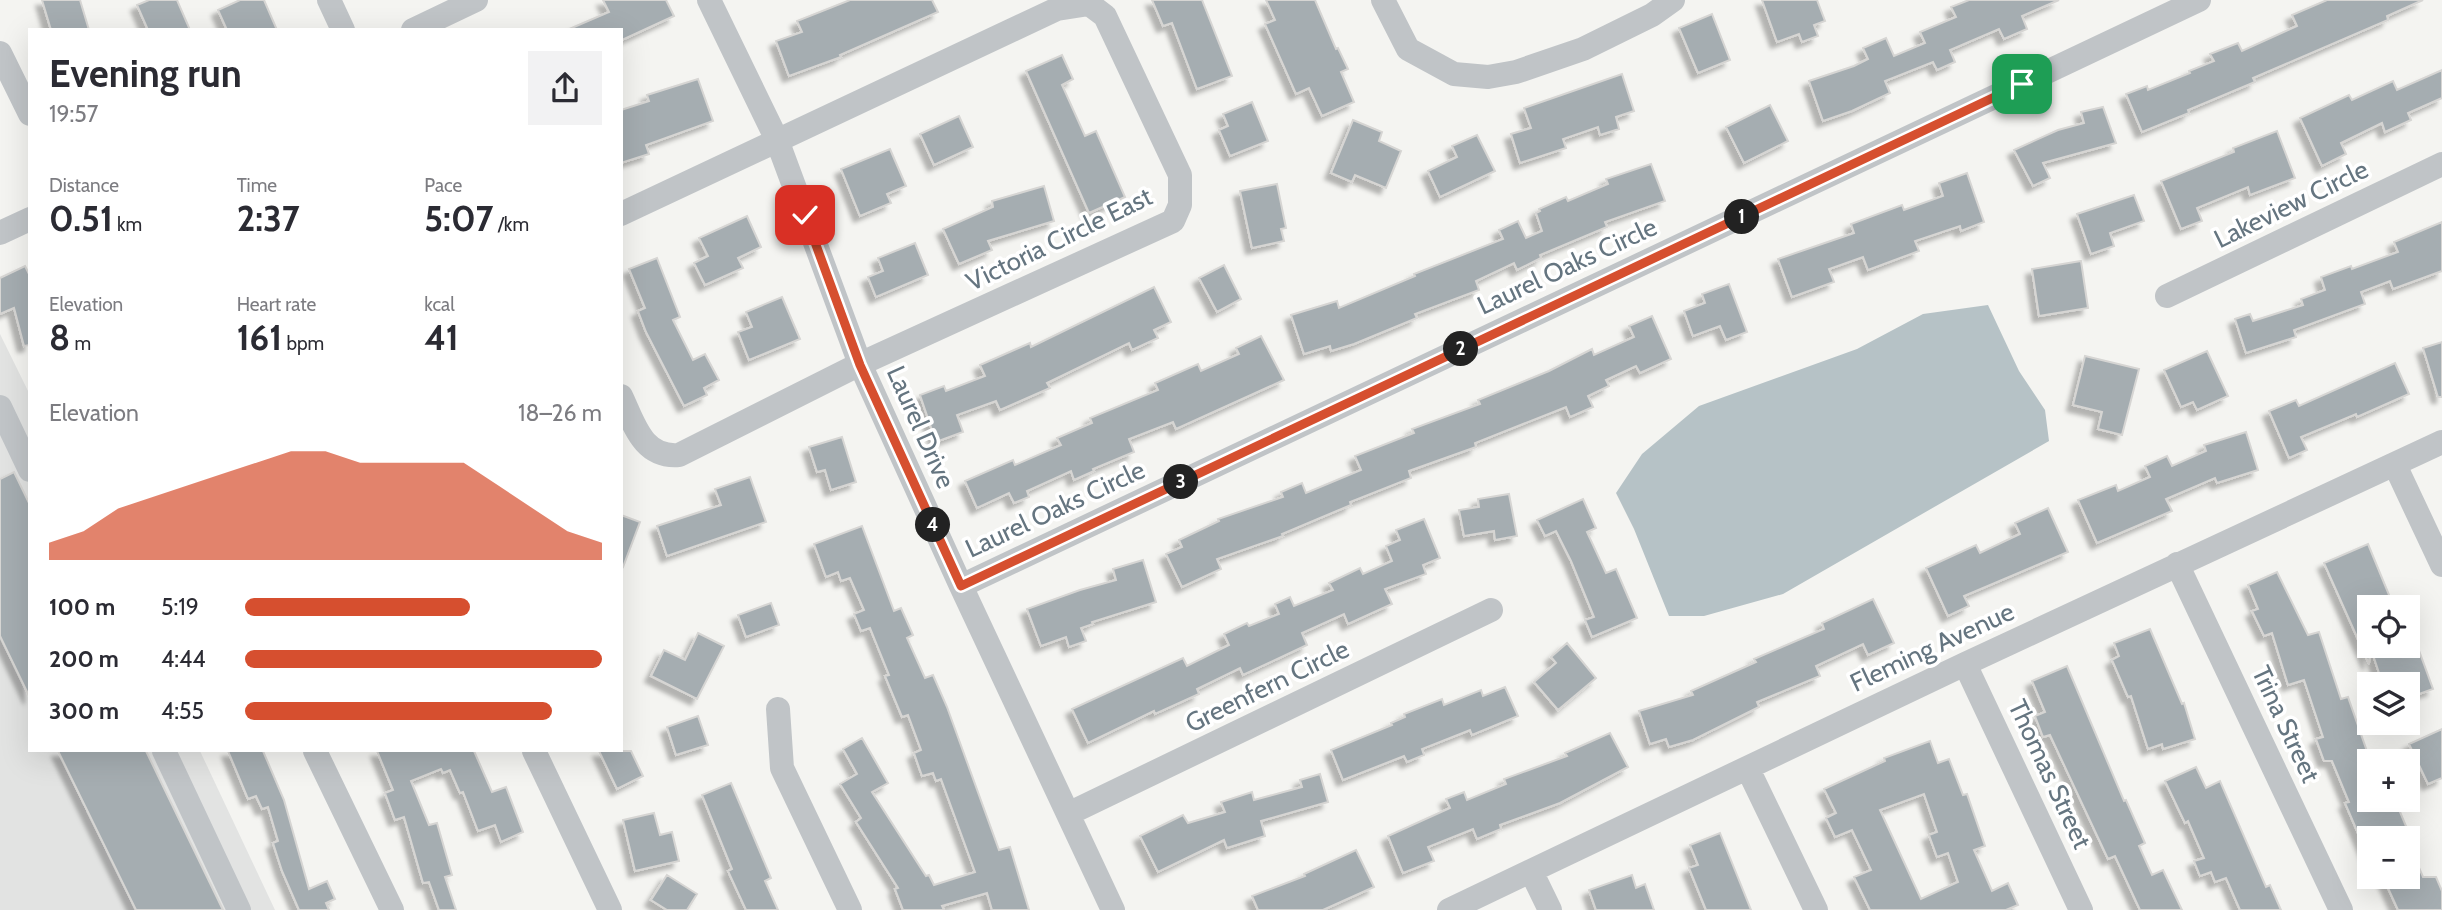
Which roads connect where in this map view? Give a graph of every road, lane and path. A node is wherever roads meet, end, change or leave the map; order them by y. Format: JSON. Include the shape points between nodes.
{"nodes":[{"id":1,"x":329,"y":0,"type":"edge"},
{"id":2,"x":477,"y":0,"type":"edge"},
{"id":3,"x":709,"y":0,"type":"edge"},
{"id":4,"x":1383,"y":0,"type":"edge"},
{"id":5,"x":1673,"y":0,"type":"edge"},
{"id":6,"x":2199,"y":0,"type":"edge"},
{"id":7,"x":342,"y":28,"type":"edge"},
{"id":8,"x":417,"y":28,"type":"edge"},
{"id":9,"x":0,"y":53,"type":"edge"},
{"id":10,"x":28,"y":110,"type":"edge"},
{"id":11,"x":777,"y":140,"type":"junction"},
{"id":12,"x":2442,"y":164,"type":"edge"},
{"id":13,"x":623,"y":213,"type":"edge"},
{"id":14,"x":28,"y":220,"type":"edge"},
{"id":15,"x":0,"y":233,"type":"edge"},
{"id":16,"x":2166,"y":296,"type":"dead end"},
{"id":17,"x":860,"y":365,"type":"junction"},
{"id":18,"x":623,"y":400,"type":"edge"},
{"id":19,"x":0,"y":407,"type":"edge"},
{"id":20,"x":2442,"y":442,"type":"edge"},
{"id":21,"x":2395,"y":465,"type":"junction"},
{"id":22,"x":28,"y":466,"type":"edge"},
{"id":23,"x":2177,"y":564,"type":"junction"},
{"id":24,"x":2442,"y":565,"type":"edge"},
{"id":25,"x":961,"y":586,"type":"junction"},
{"id":26,"x":1491,"y":610,"type":"dead end"},
{"id":27,"x":1965,"y":664,"type":"junction"},
{"id":28,"x":778,"y":709,"type":"dead end"},
{"id":29,"x":163,"y":752,"type":"edge"},
{"id":30,"x":315,"y":752,"type":"edge"},
{"id":31,"x":534,"y":752,"type":"edge"},
{"id":32,"x":1748,"y":769,"type":"junction"},
{"id":33,"x":1068,"y":814,"type":"junction"},
{"id":34,"x":1531,"y":871,"type":"junction"},
{"id":35,"x":239,"y":910,"type":"edge"},
{"id":36,"x":392,"y":910,"type":"edge"},
{"id":37,"x":610,"y":910,"type":"edge"},
{"id":38,"x":850,"y":910,"type":"edge"},
{"id":39,"x":1113,"y":910,"type":"edge"},
{"id":40,"x":1449,"y":910,"type":"edge"},
{"id":41,"x":1550,"y":910,"type":"edge"},
{"id":42,"x":1816,"y":910,"type":"edge"},
{"id":43,"x":2081,"y":910,"type":"edge"},
{"id":44,"x":2342,"y":910,"type":"edge"}],
"edges":[{"from":1,"to":7,"type":"street"},
{"from":2,"to":8,"type":"street"},
{"from":3,"to":11,"type":"street","name":"Laurel Drive"},
{"from":4,"to":5,"type":"street","via":[[1408,50],[1454,74],[1488,77],[1583,49]]},
{"from":6,"to":25,"type":"street","name":"Laurel Oaks Circle"},
{"from":9,"to":10,"type":"street"},
{"from":11,"to":13,"type":"street"},
{"from":11,"to":17,"type":"street","name":"Laurel Drive"},
{"from":11,"to":17,"type":"street","name":"Victoria Circle East","via":[[1057,9],[1089,4],[1105,16],[1180,175],[1180,205],[1172,221]]},
{"from":12,"to":16,"type":"street","name":"Lakeview Circle"},
{"from":14,"to":15,"type":"street"},
{"from":17,"to":18,"type":"street","via":[[679,455],[664,456],[641,440]]},
{"from":17,"to":25,"type":"street","name":"Laurel Drive"},
{"from":19,"to":22,"type":"street"},
{"from":20,"to":21,"type":"street","name":"Fleming Avenue"},
{"from":21,"to":23,"type":"street","name":"Fleming Avenue"},
{"from":21,"to":24,"type":"street"},
{"from":23,"to":27,"type":"street","name":"Fleming Avenue"},
{"from":23,"to":44,"type":"street","name":"Trina Street"},
{"from":25,"to":33,"type":"street","name":"Laurel Drive"},
{"from":26,"to":33,"type":"street","name":"Greenfern Circle"},
{"from":27,"to":32,"type":"street","name":"Fleming Avenue"},
{"from":27,"to":43,"type":"street","name":"Thomas Street"},
{"from":28,"to":38,"type":"street","via":[[782,768]]},
{"from":29,"to":35,"type":"street"},
{"from":30,"to":36,"type":"street"},
{"from":31,"to":37,"type":"street"},
{"from":32,"to":34,"type":"street","name":"Fleming Avenue"},
{"from":32,"to":42,"type":"street"},
{"from":33,"to":39,"type":"street","name":"Laurel Drive"},
{"from":34,"to":40,"type":"street","name":"Fleming Avenue"},
{"from":34,"to":41,"type":"street"}]}
